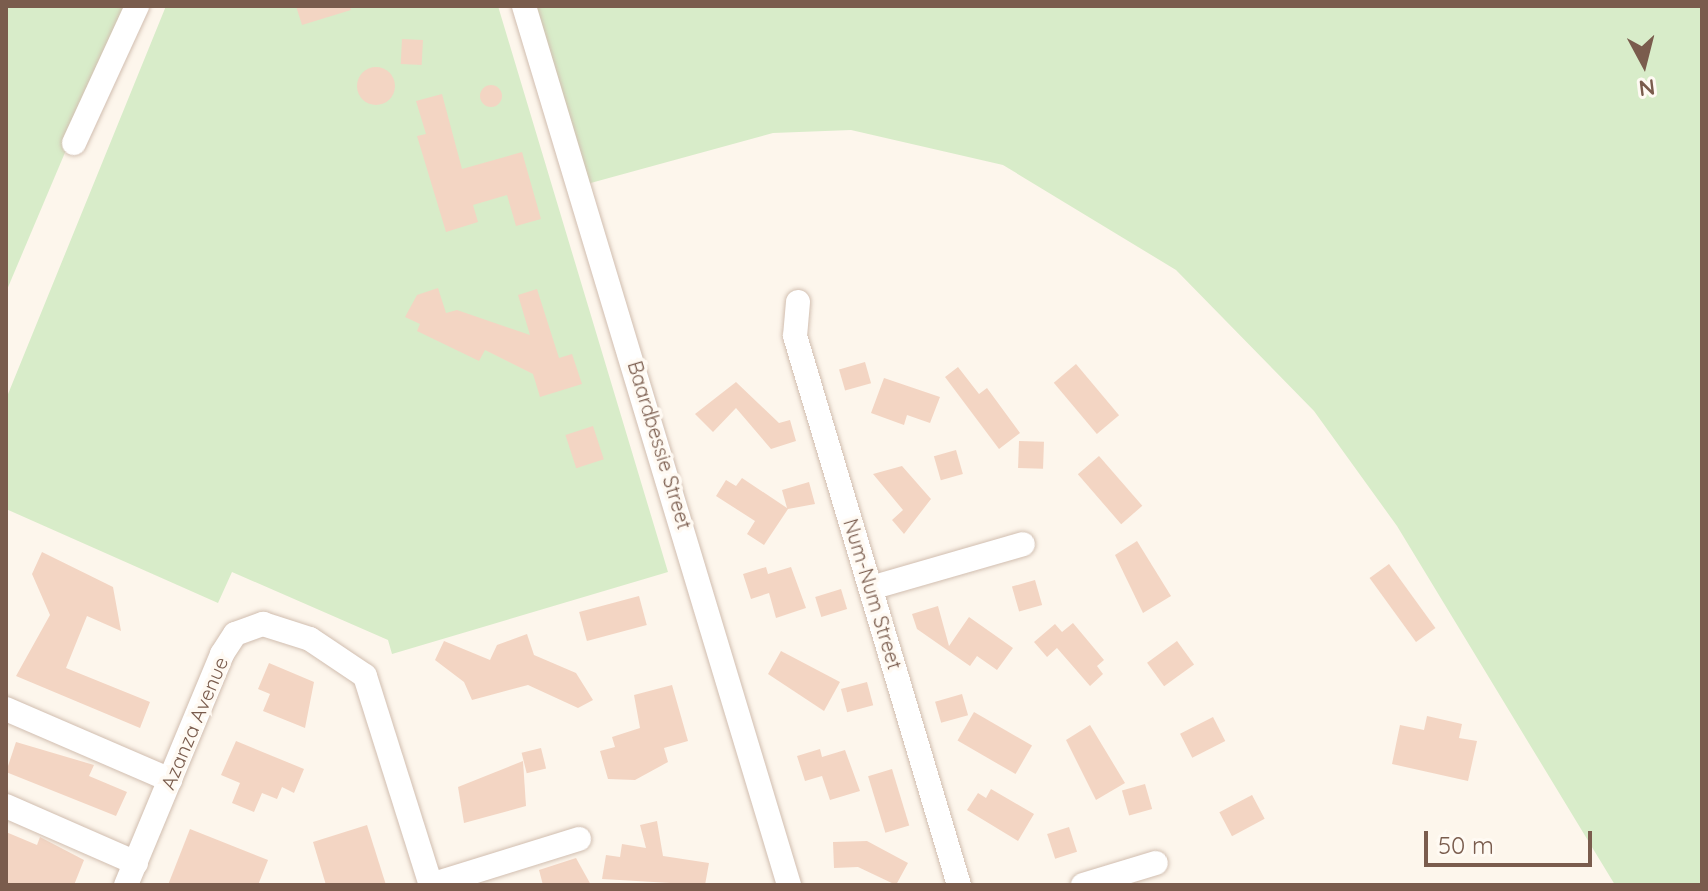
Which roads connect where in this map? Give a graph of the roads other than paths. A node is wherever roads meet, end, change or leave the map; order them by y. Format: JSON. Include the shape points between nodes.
{"nodes":[{"id":1,"x":137,"y":6,"type":"edge"},
{"id":2,"x":524,"y":6,"type":"edge"},
{"id":3,"x":74,"y":143,"type":"dead end"},
{"id":4,"x":798,"y":302,"type":"dead end"},
{"id":5,"x":1023,"y":544,"type":"dead end"},
{"id":6,"x":871,"y":588,"type":"junction"},
{"id":7,"x":6,"y":709,"type":"edge"},
{"id":8,"x":170,"y":780,"type":"junction"},
{"id":9,"x":6,"y":806,"type":"edge"},
{"id":10,"x":579,"y":839,"type":"dead end"},
{"id":11,"x":1156,"y":863,"type":"dead end"},
{"id":12,"x":131,"y":874,"type":"edge"},
{"id":13,"x":431,"y":885,"type":"edge"},
{"id":14,"x":789,"y":885,"type":"edge"},
{"id":15,"x":959,"y":885,"type":"edge"},
{"id":16,"x":1083,"y":885,"type":"edge"}],
"edges":[{"from":1,"to":3,"type":"street"},
{"from":2,"to":14,"type":"street","name":"Baardbessie Street"},
{"from":4,"to":6,"type":"street","name":"Num-Num Street","via":[[795,336]]},
{"from":5,"to":6,"type":"street"},
{"from":6,"to":15,"type":"street","name":"Num-Num Street"},
{"from":7,"to":8,"type":"street"},
{"from":8,"to":12,"type":"street","name":"Azanza Avenue"},
{"from":8,"to":13,"type":"street","name":"Azanza Avenue","via":[[235,634],[263,624],[310,639],[358,667],[373,692]]},
{"from":9,"to":12,"type":"street"},
{"from":10,"to":13,"type":"street"},
{"from":11,"to":16,"type":"street"}]}
